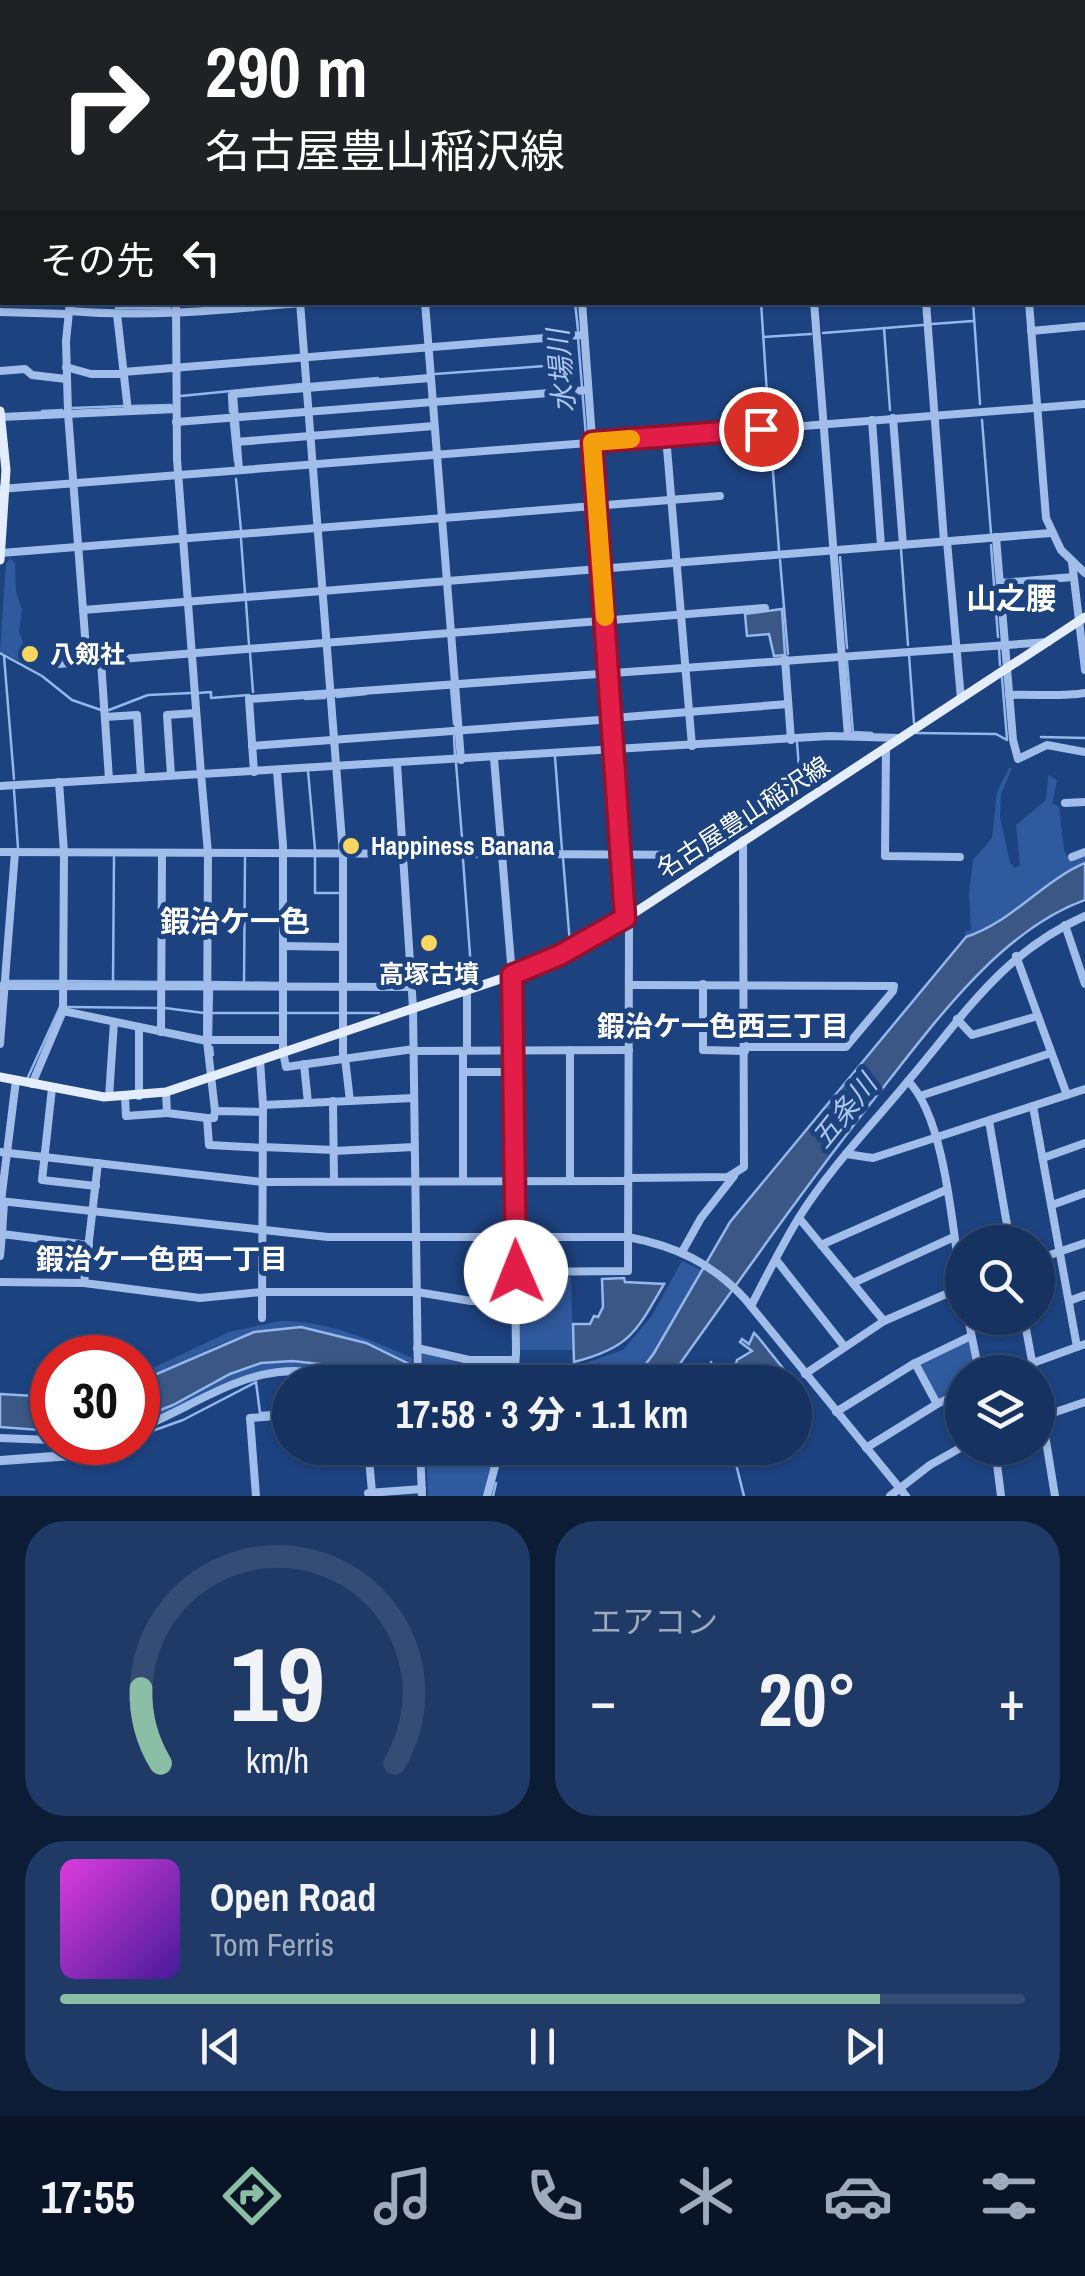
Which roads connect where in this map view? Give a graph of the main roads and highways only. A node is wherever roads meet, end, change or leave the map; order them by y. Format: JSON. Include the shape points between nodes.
{"nodes":[{"id":1,"x":1,"y":414,"type":"edge"},
{"id":2,"x":3,"y":489,"type":"edge"},
{"id":3,"x":0,"y":553,"type":"edge"},
{"id":4,"x":1081,"y":620,"type":"edge"},
{"id":5,"x":0,"y":1077,"type":"edge"}],
"edges":[{"from":1,"to":2,"type":"main road"},
{"from":2,"to":3,"type":"main road"},
{"from":4,"to":5,"type":"main road","name":"名古屋豊山稲沢線","via":[[560,955],[166,1092],[108,1097]]}]}
